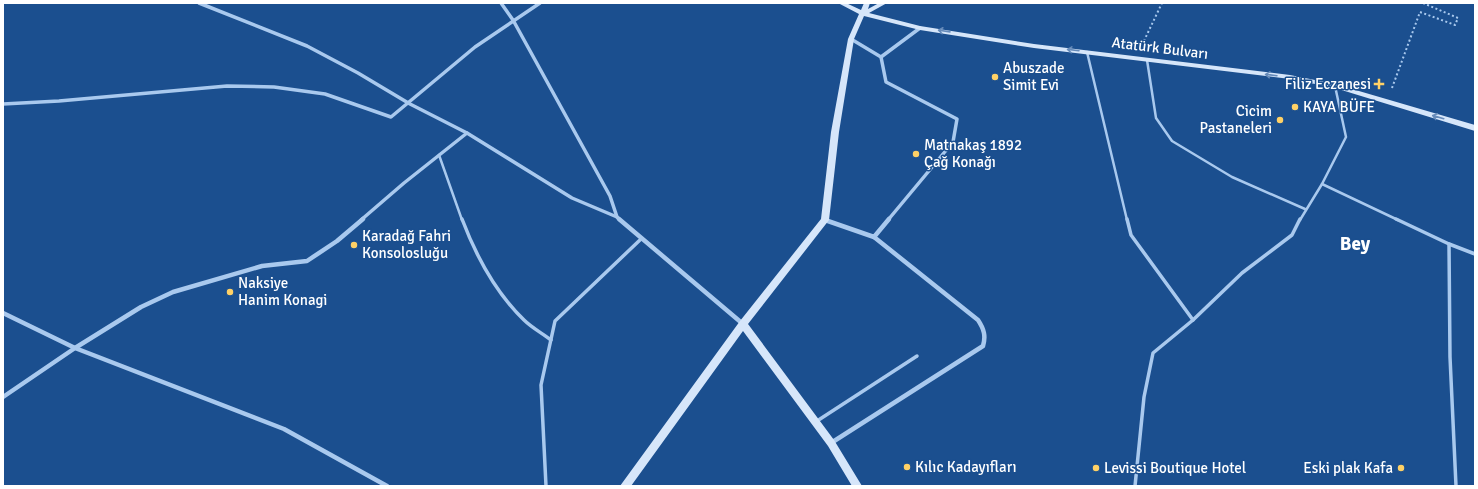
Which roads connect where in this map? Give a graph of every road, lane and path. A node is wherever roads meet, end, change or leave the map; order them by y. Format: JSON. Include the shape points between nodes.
{"nodes":[{"id":1,"x":199,"y":3,"type":"edge"},
{"id":2,"x":501,"y":3,"type":"edge"},
{"id":3,"x":540,"y":3,"type":"edge"},
{"id":4,"x":841,"y":3,"type":"edge"},
{"id":5,"x":867,"y":3,"type":"edge"},
{"id":6,"x":884,"y":3,"type":"edge"},
{"id":7,"x":1162,"y":3,"type":"edge"},
{"id":8,"x":1423,"y":3,"type":"edge"},
{"id":9,"x":863,"y":14,"type":"junction"},
{"id":10,"x":513,"y":20,"type":"junction"},
{"id":11,"x":920,"y":28,"type":"junction"},
{"id":12,"x":851,"y":39,"type":"junction"},
{"id":13,"x":1087,"y":52,"type":"junction"},
{"id":14,"x":881,"y":57,"type":"junction"},
{"id":15,"x":1136,"y":58,"type":"junction"},
{"id":16,"x":1147,"y":60,"type":"junction"},
{"id":17,"x":1335,"y":86,"type":"junction"},
{"id":18,"x":1387,"y":102,"type":"junction"},
{"id":19,"x":3,"y":104,"type":"edge"},
{"id":20,"x":410,"y":104,"type":"junction"},
{"id":21,"x":1475,"y":128,"type":"edge"},
{"id":22,"x":467,"y":133,"type":"junction"},
{"id":23,"x":439,"y":155,"type":"junction"},
{"id":24,"x":1322,"y":184,"type":"junction"},
{"id":25,"x":1305,"y":209,"type":"junction"},
{"id":26,"x":617,"y":217,"type":"junction"},
{"id":27,"x":825,"y":220,"type":"junction"},
{"id":28,"x":874,"y":237,"type":"junction"},
{"id":29,"x":641,"y":239,"type":"junction"},
{"id":30,"x":1449,"y":244,"type":"junction"},
{"id":31,"x":1475,"y":254,"type":"edge"},
{"id":32,"x":3,"y":313,"type":"edge"},
{"id":33,"x":1193,"y":320,"type":"junction"},
{"id":34,"x":743,"y":324,"type":"junction"},
{"id":35,"x":551,"y":340,"type":"junction"},
{"id":36,"x":75,"y":348,"type":"junction"},
{"id":37,"x":917,"y":356,"type":"dead end"},
{"id":38,"x":3,"y":397,"type":"edge"},
{"id":39,"x":815,"y":422,"type":"junction"},
{"id":40,"x":831,"y":443,"type":"junction"},
{"id":41,"x":387,"y":486,"type":"edge"},
{"id":42,"x":546,"y":486,"type":"edge"},
{"id":43,"x":625,"y":486,"type":"edge"},
{"id":44,"x":857,"y":486,"type":"edge"},
{"id":45,"x":1136,"y":486,"type":"edge"},
{"id":46,"x":1456,"y":486,"type":"edge"}],
"edges":[{"from":1,"to":20,"type":"street","via":[[307,46]]},
{"from":2,"to":10,"type":"street"},
{"from":3,"to":10,"type":"street"},
{"from":4,"to":9,"type":"street","name":"Atatürk Bulvarı"},
{"from":5,"to":9,"type":"street"},
{"from":6,"to":9,"type":"street"},
{"from":7,"to":15,"type":"path"},
{"from":8,"to":18,"type":"path","via":[[1458,18],[1456,25],[1420,12]]},
{"from":9,"to":11,"type":"street","name":"Atatürk Bulvarı"},
{"from":9,"to":12,"type":"street"},
{"from":10,"to":20,"type":"street","via":[[465,54]]},
{"from":10,"to":26,"type":"street","via":[[610,196]]},
{"from":13,"to":11,"type":"street","name":"Atatürk Bulvarı","one_way":true},
{"from":11,"to":14,"type":"street"},
{"from":12,"to":14,"type":"street"},
{"from":12,"to":27,"type":"street","via":[[835,132]]},
{"from":13,"to":15,"type":"street","name":"Atatürk Bulvarı"},
{"from":13,"to":33,"type":"lane","via":[[1131,236]]},
{"from":14,"to":28,"type":"street","via":[[886,82],[957,118],[954,142]]},
{"from":15,"to":16,"type":"street","name":"Atatürk Bulvarı"},
{"from":17,"to":16,"type":"street","name":"Atatürk Bulvarı","one_way":true,"via":[[1290,77]]},
{"from":16,"to":25,"type":"lane","via":[[1156,118],[1172,141],[1232,177]]},
{"from":17,"to":18,"type":"street","name":"Atatürk Bulvarı"},
{"from":17,"to":24,"type":"lane","via":[[1346,137]]},
{"from":21,"to":18,"type":"street","name":"Atatürk Bulvarı","one_way":true},
{"from":19,"to":20,"type":"street","via":[[227,86],[274,87],[325,94],[391,117]]},
{"from":20,"to":22,"type":"street"},
{"from":22,"to":23,"type":"street"},
{"from":22,"to":26,"type":"street","via":[[572,198]]},
{"from":23,"to":35,"type":"lane","via":[[474,250],[505,299],[524,320]]},
{"from":23,"to":36,"type":"street","via":[[337,241],[307,261],[262,266],[173,292],[141,307]]},
{"from":24,"to":25,"type":"lane"},
{"from":24,"to":30,"type":"lane"},
{"from":25,"to":33,"type":"lane","via":[[1292,235],[1242,273]]},
{"from":26,"to":29,"type":"street"},
{"from":27,"to":28,"type":"street"},
{"from":27,"to":34,"type":"street"},
{"from":28,"to":40,"type":"street","via":[[978,320],[984,328],[986,338],[983,346]]},
{"from":29,"to":34,"type":"street"},
{"from":29,"to":35,"type":"lane","via":[[555,321]]},
{"from":30,"to":31,"type":"lane"},
{"from":30,"to":46,"type":"lane","via":[[1450,357]]},
{"from":32,"to":36,"type":"street"},
{"from":33,"to":45,"type":"lane","via":[[1153,353],[1144,397]]},
{"from":34,"to":39,"type":"street"},
{"from":34,"to":43,"type":"street"},
{"from":35,"to":42,"type":"lane","via":[[541,385]]},
{"from":36,"to":38,"type":"street"},
{"from":36,"to":41,"type":"street","via":[[284,429]]},
{"from":37,"to":39,"type":"lane"},
{"from":39,"to":40,"type":"street"},
{"from":40,"to":44,"type":"street"}]}
